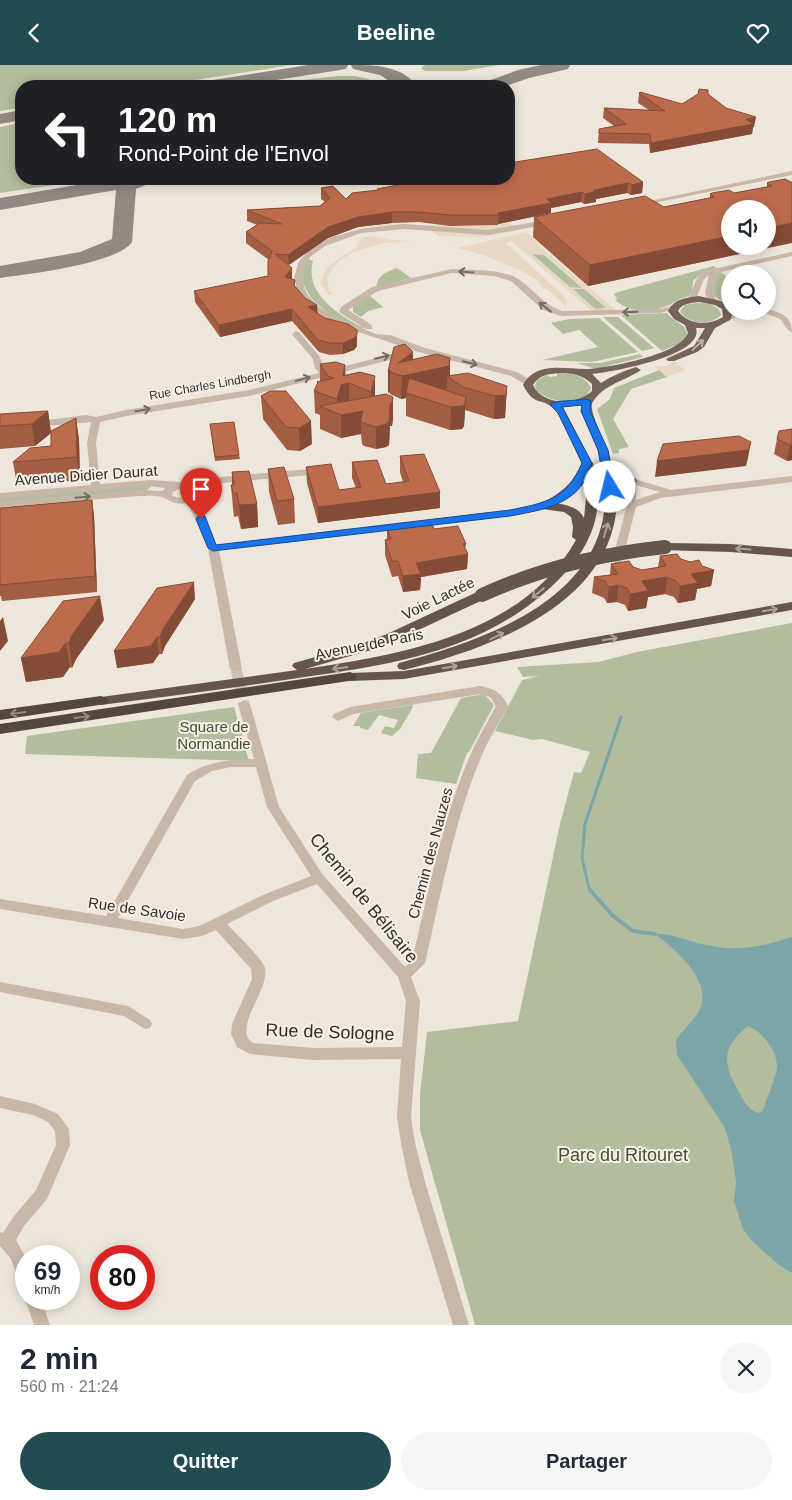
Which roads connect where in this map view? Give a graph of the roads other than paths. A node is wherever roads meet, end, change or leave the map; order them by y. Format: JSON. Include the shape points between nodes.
{"nodes":[{"id":1,"x":792,"y":172,"type":"edge"},
{"id":2,"x":632,"y":204,"type":"edge"},
{"id":3,"x":554,"y":219,"type":"edge"},
{"id":4,"x":792,"y":254,"type":"edge"},
{"id":5,"x":719,"y":270,"type":"junction"},
{"id":6,"x":692,"y":300,"type":"junction"},
{"id":7,"x":713,"y":301,"type":"junction"},
{"id":8,"x":721,"y":307,"type":"edge"},
{"id":9,"x":674,"y":308,"type":"junction"},
{"id":10,"x":776,"y":313,"type":"edge"},
{"id":11,"x":721,"y":317,"type":"edge"},
{"id":12,"x":688,"y":323,"type":"junction"},
{"id":13,"x":714,"y":324,"type":"junction"},
{"id":14,"x":792,"y":329,"type":"edge"},
{"id":15,"x":296,"y":334,"type":"dead end"},
{"id":16,"x":392,"y":340,"type":"junction"},
{"id":17,"x":422,"y":351,"type":"junction"},
{"id":18,"x":576,"y":371,"type":"junction"},
{"id":19,"x":324,"y":373,"type":"junction"},
{"id":20,"x":528,"y":383,"type":"junction"},
{"id":21,"x":598,"y":389,"type":"junction"},
{"id":22,"x":586,"y":401,"type":"junction"},
{"id":23,"x":555,"y":404,"type":"junction"},
{"id":24,"x":96,"y":420,"type":"junction"},
{"id":25,"x":23,"y":426,"type":"edge"},
{"id":26,"x":587,"y":463,"type":"junction"},
{"id":27,"x":607,"y":467,"type":"junction"},
{"id":28,"x":330,"y":470,"type":"edge"},
{"id":29,"x":792,"y":479,"type":"edge"},
{"id":30,"x":632,"y":481,"type":"junction"},
{"id":31,"x":174,"y":486,"type":"junction"},
{"id":32,"x":193,"y":487,"type":"junction"},
{"id":33,"x":96,"y":488,"type":"junction"},
{"id":34,"x":674,"y":493,"type":"junction"},
{"id":35,"x":166,"y":494,"type":"junction"},
{"id":36,"x":0,"y":496,"type":"edge"},
{"id":37,"x":190,"y":499,"type":"junction"},
{"id":38,"x":0,"y":505,"type":"edge"},
{"id":39,"x":632,"y":505,"type":"junction"},
{"id":40,"x":546,"y":506,"type":"junction"},
{"id":41,"x":213,"y":548,"type":"junction"},
{"id":42,"x":792,"y":553,"type":"edge"},
{"id":43,"x":573,"y":556,"type":"junction"},
{"id":44,"x":616,"y":561,"type":"edge"},
{"id":45,"x":792,"y":606,"type":"edge"},
{"id":46,"x":236,"y":669,"type":"tunnel mouth"},
{"id":47,"x":350,"y":677,"type":"junction"},
{"id":48,"x":101,"y":701,"type":"junction"},
{"id":49,"x":244,"y":704,"type":"tunnel mouth"},
{"id":50,"x":0,"y":715,"type":"edge"},
{"id":51,"x":338,"y":717,"type":"dead end"},
{"id":52,"x":0,"y":729,"type":"edge"},
{"id":53,"x":259,"y":763,"type":"junction"},
{"id":54,"x":319,"y":878,"type":"junction"},
{"id":55,"x":0,"y":904,"type":"edge"},
{"id":56,"x":109,"y":922,"type":"junction"},
{"id":57,"x":218,"y":923,"type":"junction"},
{"id":58,"x":404,"y":975,"type":"junction"},
{"id":59,"x":0,"y":987,"type":"edge"},
{"id":60,"x":146,"y":1024,"type":"dead end"},
{"id":61,"x":409,"y":1053,"type":"junction"},
{"id":62,"x":0,"y":1102,"type":"edge"},
{"id":63,"x":3,"y":1240,"type":"edge"},
{"id":64,"x":15,"y":1254,"type":"edge"},
{"id":65,"x":37,"y":1310,"type":"edge"},
{"id":66,"x":42,"y":1325,"type":"edge"},
{"id":67,"x":461,"y":1325,"type":"edge"}],
"edges":[{"from":1,"to":2,"type":"street"},
{"from":3,"to":16,"type":"street","via":[[490,233],[417,227],[368,230],[322,245],[308,255],[299,267],[297,282],[309,303],[330,317],[379,338]]},
{"from":4,"to":5,"type":"street"},
{"from":5,"to":6,"type":"street","via":[[701,276]]},
{"from":5,"to":7,"type":"street","via":[[711,277],[709,293]]},
{"from":6,"to":7,"type":"main road"},
{"from":6,"to":9,"type":"main road"},
{"from":7,"to":8,"type":"main road"},
{"from":9,"to":12,"type":"main road","via":[[678,318]]},
{"from":9,"to":16,"type":"street","one_way":true,"via":[[561,314],[546,308],[514,279],[494,274],[443,272],[376,289],[342,311]]},
{"from":10,"to":14,"type":"street"},
{"from":11,"to":13,"type":"main road"},
{"from":12,"to":13,"type":"main road"},
{"from":12,"to":18,"type":"main road","via":[[692,336],[675,350],[604,371]]},
{"from":21,"to":13,"type":"main road","one_way":true,"via":[[626,373],[698,347],[706,331]]},
{"from":15,"to":19,"type":"street"},
{"from":16,"to":17,"type":"street"},
{"from":19,"to":17,"type":"street","name":"Rue Charles Lindbergh","one_way":true,"via":[[386,356]]},
{"from":17,"to":20,"type":"street","one_way":true,"via":[[514,374]]},
{"from":18,"to":20,"type":"main road","via":[[543,372]]},
{"from":18,"to":21,"type":"main road","via":[[594,380]]},
{"from":24,"to":19,"type":"street","name":"Rue Charles Lindbergh","one_way":true,"via":[[248,393]]},
{"from":20,"to":23,"type":"main road","via":[[533,395]]},
{"from":21,"to":22,"type":"main road","via":[[595,396]]},
{"from":22,"to":23,"type":"main road"},
{"from":22,"to":27,"type":"main road","name":"Avenue de Paris","via":[[586,411]]},
{"from":23,"to":26,"type":"main road","name":"Avenue de Paris"},
{"from":24,"to":25,"type":"street","name":"Rue Charles Lindbergh","via":[[86,418]]},
{"from":24,"to":33,"type":"street","via":[[92,428]]},
{"from":26,"to":40,"type":"main road","via":[[579,481]]},
{"from":26,"to":43,"type":"highway","name":"Avenue de Paris","via":[[593,487],[592,511],[585,535]]},
{"from":27,"to":30,"type":"main road"},
{"from":47,"to":27,"type":"highway","name":"Avenue de Paris","one_way":true,"via":[[462,651],[522,623],[564,593],[583,573],[606,533],[611,497]]},
{"from":28,"to":32,"type":"street","via":[[210,481]]},
{"from":29,"to":34,"type":"street"},
{"from":30,"to":34,"type":"street"},
{"from":30,"to":39,"type":"street"},
{"from":31,"to":32,"type":"street","name":"Avenue Didier Daurat"},
{"from":31,"to":33,"type":"street","name":"Avenue Didier Daurat","via":[[155,483]]},
{"from":31,"to":35,"type":"street"},
{"from":32,"to":37,"type":"street","via":[[197,493]]},
{"from":33,"to":36,"type":"street","name":"Avenue Didier Daurat"},
{"from":34,"to":39,"type":"street"},
{"from":35,"to":37,"type":"street","name":"Avenue Didier Daurat","via":[[169,499],[177,501]]},
{"from":38,"to":35,"type":"street","name":"Avenue Didier Daurat","one_way":true,"via":[[139,493]]},
{"from":37,"to":41,"type":"street","via":[[196,504]]},
{"from":39,"to":44,"type":"street"},
{"from":40,"to":41,"type":"street"},
{"from":40,"to":43,"type":"highway","via":[[566,508],[580,519]]},
{"from":41,"to":46,"type":"street"},
{"from":42,"to":48,"type":"highway","name":"Voie Lactée","one_way":true,"bridge":true,"via":[[665,547],[581,559],[522,576],[392,637],[327,659],[291,668],[122,692]]},
{"from":43,"to":48,"type":"highway","name":"Avenue de Paris","one_way":true,"via":[[532,599],[504,618],[434,648],[305,673]]},
{"from":47,"to":45,"type":"highway","one_way":true,"via":[[404,675]]},
{"from":52,"to":47,"type":"highway","one_way":true},
{"from":48,"to":50,"type":"highway","one_way":true},
{"from":49,"to":53,"type":"street","name":"Chemin de Bélisaire"},
{"from":51,"to":58,"type":"street","name":"Chemin des Nauzes","via":[[350,711],[480,690],[491,692],[501,701],[502,706],[480,747],[458,805],[418,963]]},
{"from":53,"to":54,"type":"street","name":"Chemin de Bélisaire","via":[[273,807]]},
{"from":53,"to":56,"type":"street","via":[[217,764],[191,778]]},
{"from":54,"to":57,"type":"street","name":"Rue de Savoie"},
{"from":54,"to":58,"type":"street","name":"Chemin de Bélisaire"},
{"from":55,"to":56,"type":"street","name":"Rue de Savoie"},
{"from":56,"to":57,"type":"street","name":"Rue de Savoie","via":[[183,934],[202,931]]},
{"from":57,"to":61,"type":"street","name":"Rue de Sologne","via":[[260,973],[239,1024],[238,1034],[242,1043],[262,1050],[313,1054]]},
{"from":58,"to":61,"type":"street","name":"Chemin de Bélisaire","via":[[413,1001]]},
{"from":59,"to":60,"type":"street","via":[[128,1011]]},
{"from":61,"to":67,"type":"street","name":"Chemin de Bélisaire","via":[[404,1117],[408,1143]]},
{"from":62,"to":63,"type":"street","via":[[53,1118],[62,1129],[63,1145],[42,1194]]},
{"from":63,"to":64,"type":"street"},
{"from":65,"to":66,"type":"street"}]}
